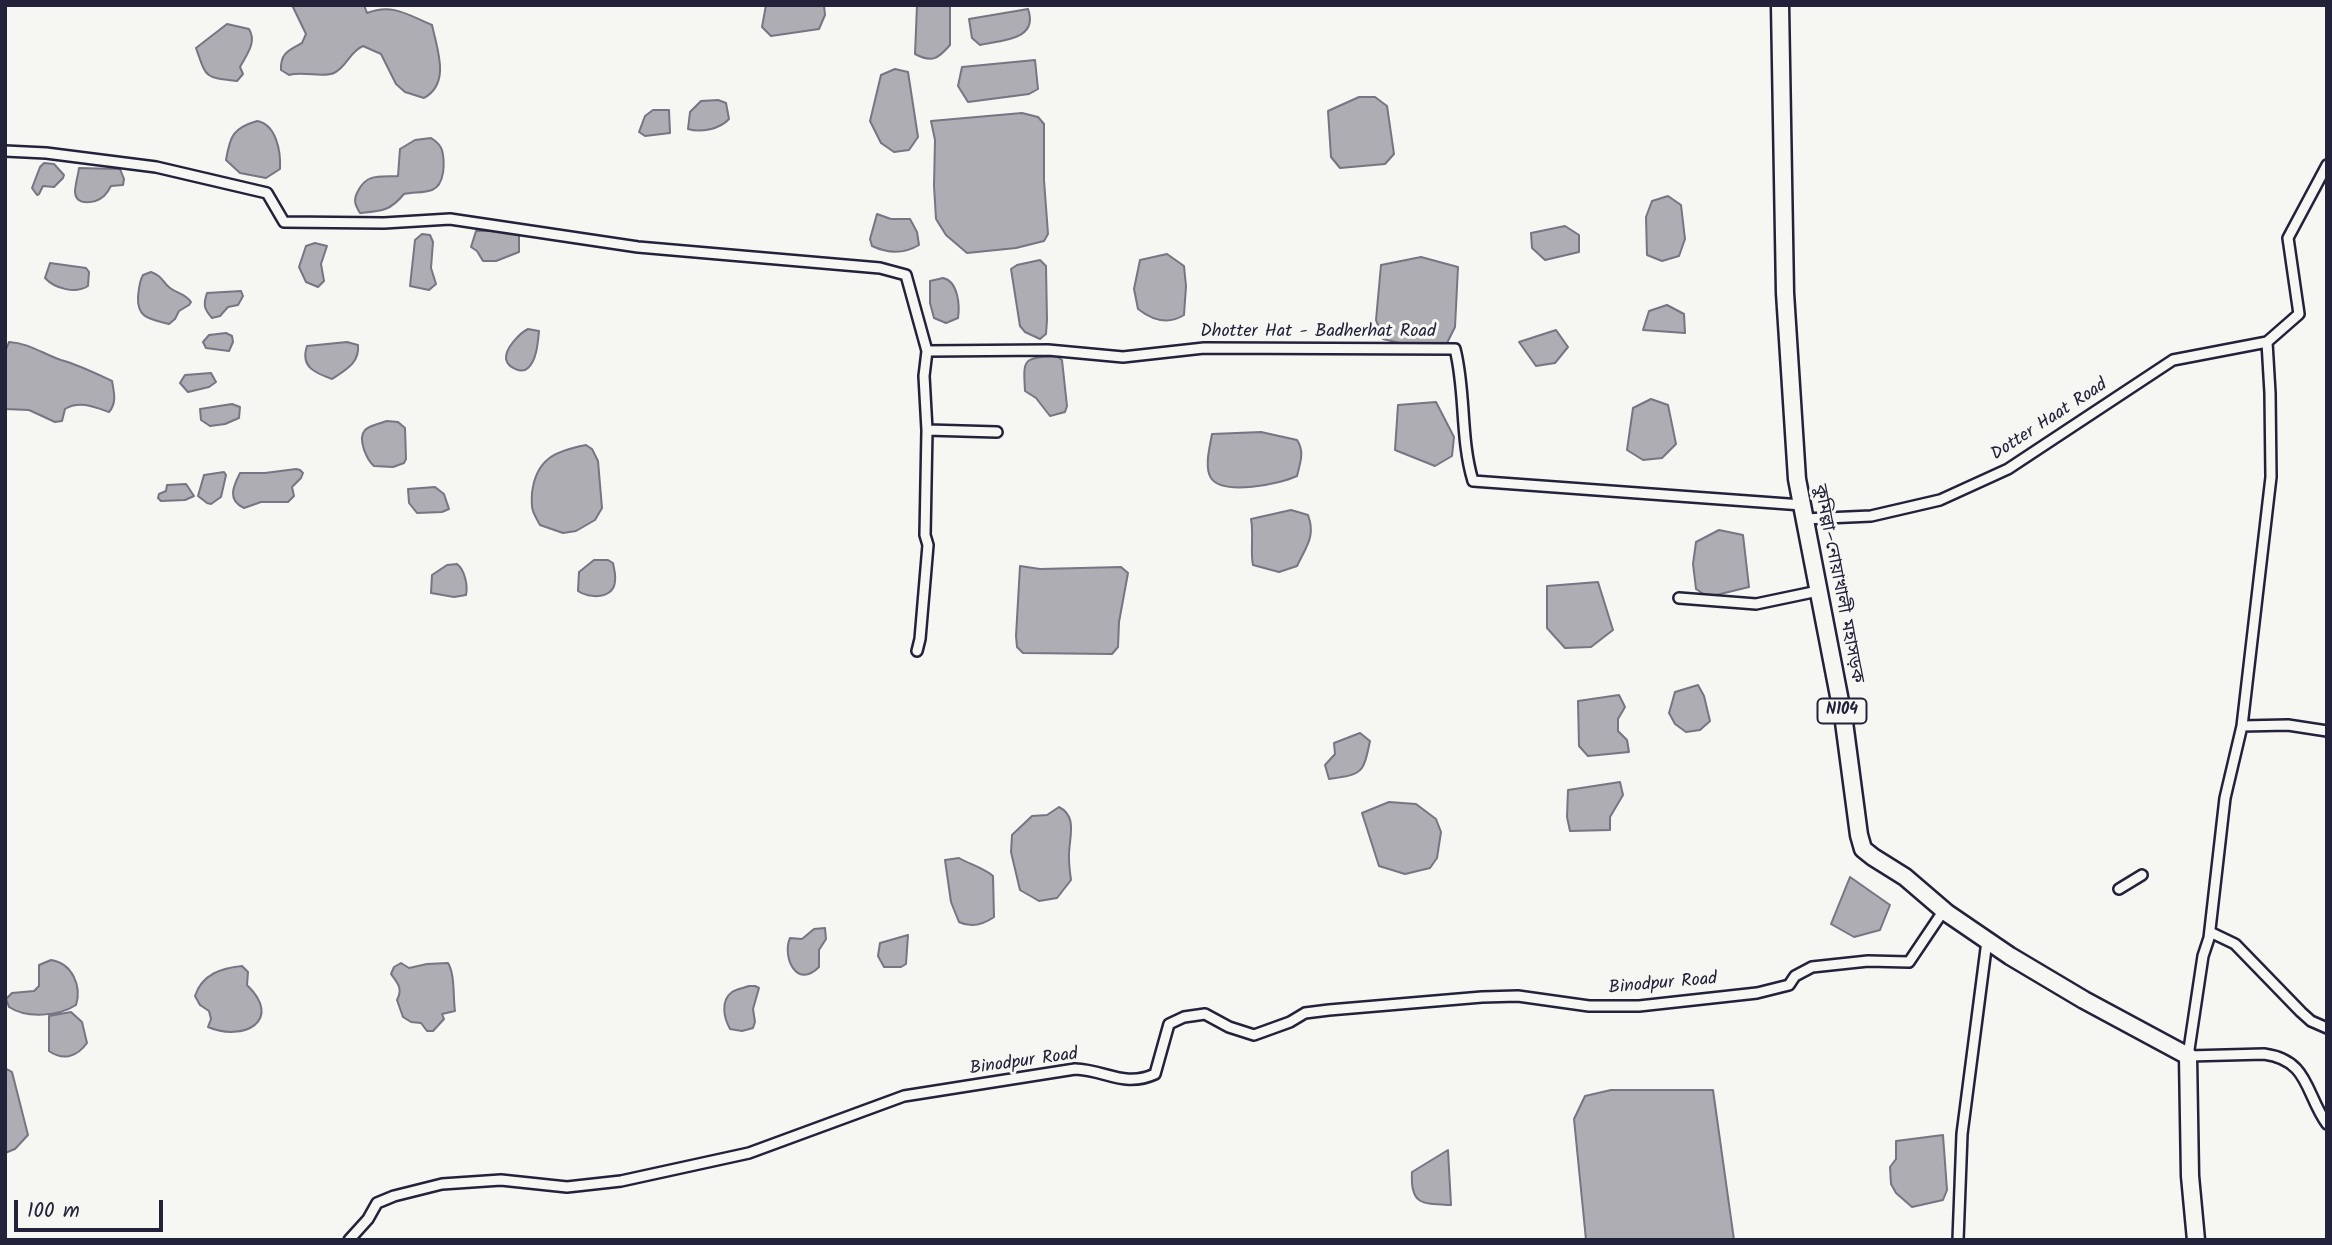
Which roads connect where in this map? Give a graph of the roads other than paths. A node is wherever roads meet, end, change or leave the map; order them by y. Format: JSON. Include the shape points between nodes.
{"nodes":[{"id":1,"x":1780,"y":5,"type":"edge"},
{"id":2,"x":5,"y":151,"type":"edge"},
{"id":3,"x":2327,"y":165,"type":"edge"},
{"id":4,"x":2267,"y":342,"type":"junction"},
{"id":5,"x":927,"y":351,"type":"junction"},
{"id":6,"x":927,"y":430,"type":"junction"},
{"id":7,"x":997,"y":432,"type":"dead end"},
{"id":8,"x":1803,"y":512,"type":"junction"},
{"id":9,"x":1818,"y":592,"type":"junction"},
{"id":10,"x":1679,"y":598,"type":"dead end"},
{"id":11,"x":917,"y":651,"type":"dead end"},
{"id":12,"x":2242,"y":726,"type":"junction"},
{"id":13,"x":2327,"y":731,"type":"edge"},
{"id":14,"x":2142,"y":875,"type":"dead end"},
{"id":15,"x":2119,"y":889,"type":"dead end"},
{"id":16,"x":1944,"y":910,"type":"junction"},
{"id":17,"x":2210,"y":935,"type":"junction"},
{"id":18,"x":1987,"y":941,"type":"junction"},
{"id":19,"x":2327,"y":1028,"type":"edge"},
{"id":20,"x":2188,"y":1056,"type":"junction"},
{"id":21,"x":2327,"y":1124,"type":"edge"},
{"id":22,"x":349,"y":1240,"type":"edge"},
{"id":23,"x":1958,"y":1240,"type":"edge"},
{"id":24,"x":2196,"y":1240,"type":"edge"}],
"edges":[{"from":1,"to":8,"type":"highway","name":"কুমিল্লা–নোয়াখালী মহাসড়ক","number":"N104","via":[[1788,359]]},
{"from":2,"to":5,"type":"street","via":[[156,167],[267,193],[284,222],[450,219],[638,247],[880,268],[906,275]]},
{"from":3,"to":4,"type":"street","via":[[2288,238],[2299,314]]},
{"from":4,"to":8,"type":"street","name":"Dotter Haat Road","via":[[2173,360],[2008,469],[1940,500],[1871,516]]},
{"from":4,"to":12,"type":"street","via":[[2271,477]]},
{"from":5,"to":6,"type":"street"},
{"from":5,"to":8,"type":"street","name":"Dhotter Hat - Badherhat Road","via":[[1048,350],[1123,357],[1204,348],[1455,349],[1473,481]]},
{"from":6,"to":7,"type":"street"},
{"from":6,"to":11,"type":"street","via":[[928,545]]},
{"from":8,"to":9,"type":"highway","name":"কুমিল্লা–নোয়াখালী মহাসড়ক","number":"N104"},
{"from":9,"to":10,"type":"street","via":[[1756,604]]},
{"from":9,"to":16,"type":"highway","name":"কুমিল্লা–নোয়াখালী মহাসড়ক","number":"N104","via":[[1863,849]]},
{"from":12,"to":13,"type":"street"},
{"from":12,"to":17,"type":"street","via":[[2225,798]]},
{"from":14,"to":15,"type":"street"},
{"from":16,"to":18,"type":"highway","name":"কুমিল্লা–নোয়াখালী মহাসড়ক","number":"N104"},
{"from":16,"to":22,"type":"street","name":"Binodpur Road","via":[[1909,962],[1812,967],[1789,985],[1757,993],[1639,1006],[1589,1006],[1518,996],[1353,1008],[1305,1013],[1254,1035],[1205,1014],[1184,1017],[1169,1024],[1155,1074],[1145,1079],[1128,1081],[1075,1069],[904,1096],[749,1153],[621,1181],[567,1187],[501,1180],[442,1184],[377,1203]]},
{"from":17,"to":19,"type":"street","via":[[2235,944],[2301,1012]]},
{"from":17,"to":20,"type":"street"},
{"from":18,"to":20,"type":"highway","name":"কুমিল্লা–নোয়াখালী মহাসড়ক","number":"N104"},
{"from":18,"to":23,"type":"street","via":[[1962,1134]]},
{"from":20,"to":21,"type":"street","via":[[2276,1055],[2294,1064]]},
{"from":20,"to":24,"type":"highway"}]}
